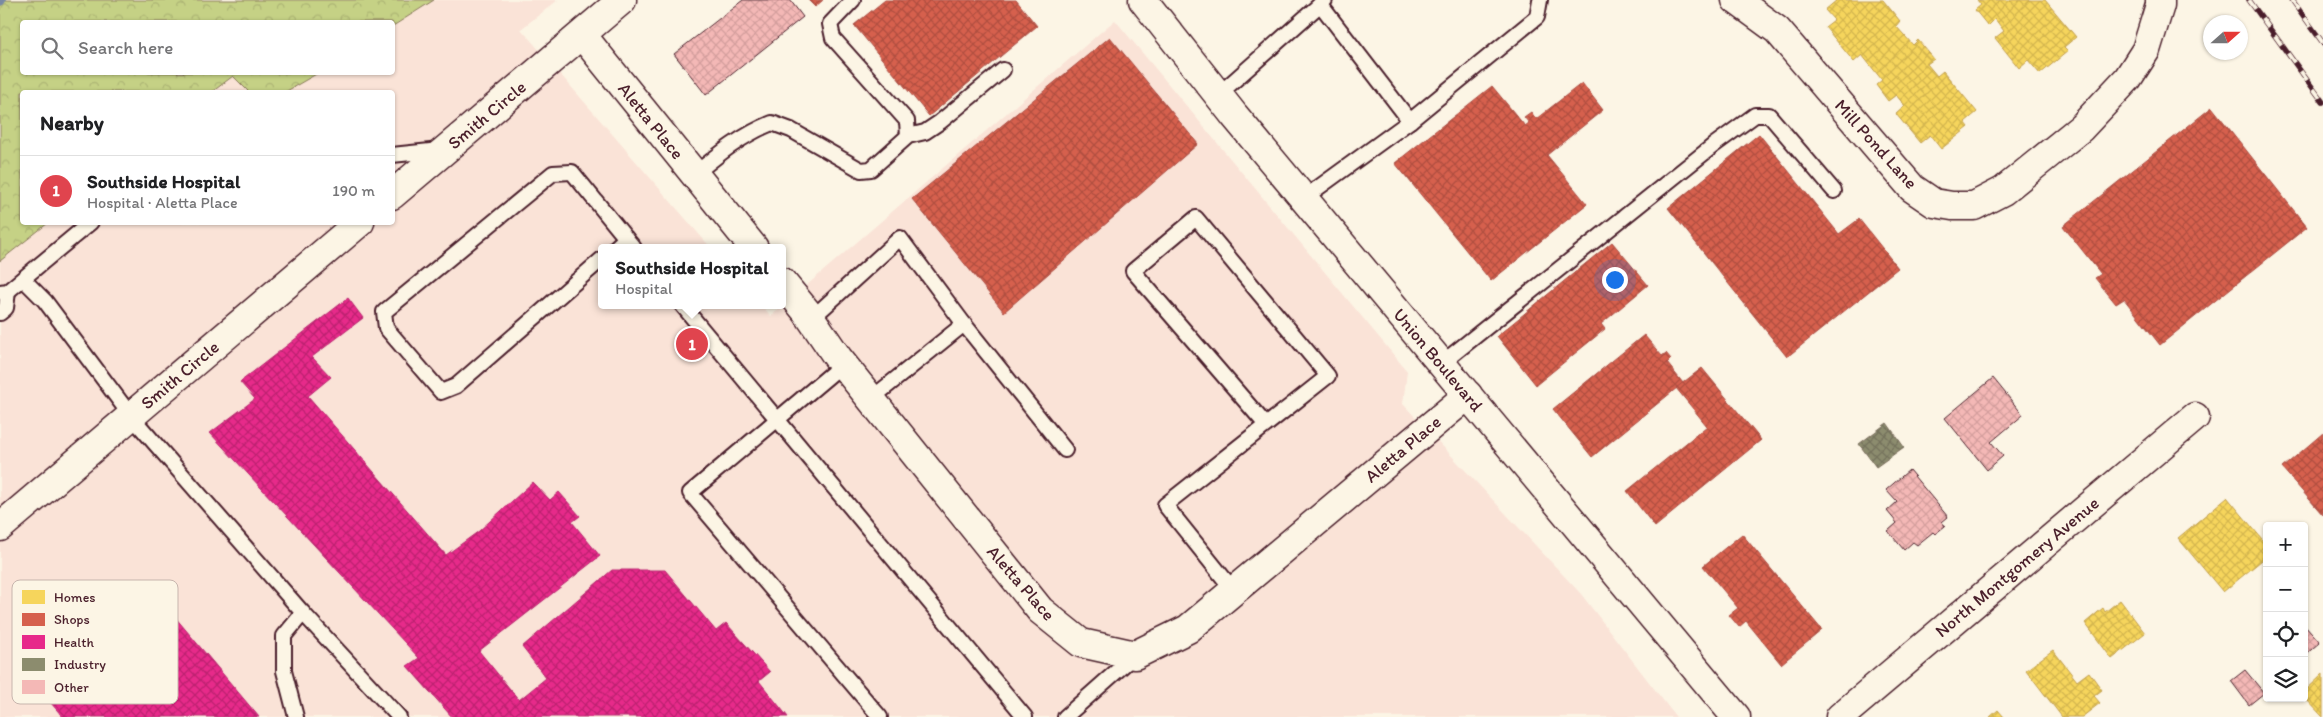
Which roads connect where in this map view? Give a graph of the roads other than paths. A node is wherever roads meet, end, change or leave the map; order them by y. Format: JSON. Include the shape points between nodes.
{"nodes":[{"id":1,"x":622,"y":0,"type":"edge"},
{"id":2,"x":853,"y":0,"type":"edge"},
{"id":3,"x":1143,"y":0,"type":"edge"},
{"id":4,"x":1540,"y":0,"type":"edge"},
{"id":5,"x":1736,"y":0,"type":"edge"},
{"id":6,"x":2160,"y":0,"type":"edge"},
{"id":7,"x":1323,"y":2,"type":"edge"},
{"id":8,"x":582,"y":35,"type":"junction"},
{"id":9,"x":1003,"y":70,"type":"dead end"},
{"id":10,"x":1218,"y":95,"type":"junction"},
{"id":11,"x":1410,"y":121,"type":"junction"},
{"id":12,"x":908,"y":136,"type":"junction"},
{"id":13,"x":446,"y":150,"type":"junction"},
{"id":14,"x":395,"y":155,"type":"edge"},
{"id":15,"x":695,"y":174,"type":"junction"},
{"id":16,"x":1834,"y":191,"type":"dead end"},
{"id":17,"x":395,"y":192,"type":"edge"},
{"id":18,"x":1304,"y":198,"type":"junction"},
{"id":19,"x":87,"y":225,"type":"edge"},
{"id":20,"x":356,"y":225,"type":"edge"},
{"id":21,"x":630,"y":243,"type":"edge"},
{"id":22,"x":751,"y":244,"type":"edge"},
{"id":23,"x":598,"y":262,"type":"edge"},
{"id":24,"x":23,"y":279,"type":"junction"},
{"id":25,"x":786,"y":287,"type":"edge"},
{"id":26,"x":4,"y":292,"type":"edge"},
{"id":27,"x":685,"y":309,"type":"edge"},
{"id":28,"x":0,"y":312,"type":"edge"},
{"id":29,"x":811,"y":319,"type":"junction"},
{"id":30,"x":964,"y":324,"type":"junction"},
{"id":31,"x":1442,"y":363,"type":"junction"},
{"id":32,"x":842,"y":364,"type":"junction"},
{"id":33,"x":1468,"y":395,"type":"junction"},
{"id":34,"x":871,"y":399,"type":"junction"},
{"id":35,"x":131,"y":416,"type":"junction"},
{"id":36,"x":2195,"y":417,"type":"dead end"},
{"id":37,"x":777,"y":419,"type":"junction"},
{"id":38,"x":1266,"y":425,"type":"junction"},
{"id":39,"x":1065,"y":450,"type":"dead end"},
{"id":40,"x":0,"y":527,"type":"edge"},
{"id":41,"x":1234,"y":591,"type":"junction"},
{"id":42,"x":303,"y":613,"type":"junction"},
{"id":43,"x":1135,"y":655,"type":"junction"},
{"id":44,"x":296,"y":717,"type":"edge"},
{"id":45,"x":399,"y":717,"type":"edge"},
{"id":46,"x":880,"y":717,"type":"edge"},
{"id":47,"x":1024,"y":717,"type":"edge"},
{"id":48,"x":1065,"y":717,"type":"edge"},
{"id":49,"x":1736,"y":717,"type":"edge"},
{"id":50,"x":1840,"y":717,"type":"edge"}],
"edges":[{"from":1,"to":8,"type":"street"},
{"from":2,"to":12,"type":"lane","via":[[830,24],[833,38],[908,122]]},
{"from":3,"to":10,"type":"street","name":"Union Boulevard"},
{"from":4,"to":11,"type":"lane","via":[[1537,17]]},
{"from":5,"to":6,"type":"street","name":"Mill Pond Lane","via":[[1777,30],[1912,188],[1934,202],[1974,206],[2003,191],[2081,128],[2128,78],[2146,50]]},
{"from":7,"to":10,"type":"lane"},
{"from":7,"to":11,"type":"lane"},
{"from":8,"to":13,"type":"street","name":"Smith Circle"},
{"from":8,"to":15,"type":"street","name":"Aletta Place"},
{"from":9,"to":12,"type":"lane","via":[[940,122],[925,132]]},
{"from":10,"to":18,"type":"street","name":"Union Boulevard"},
{"from":11,"to":18,"type":"lane"},
{"from":12,"to":15,"type":"lane","via":[[871,169],[861,170],[792,130],[772,124],[726,147]]},
{"from":13,"to":14,"type":"lane"},
{"from":13,"to":17,"type":"street","name":"Smith Circle"},
{"from":15,"to":22,"type":"street","name":"Aletta Place"},
{"from":16,"to":31,"type":"lane","via":[[1769,116],[1755,114]]},
{"from":18,"to":31,"type":"street","name":"Union Boulevard"},
{"from":19,"to":24,"type":"lane"},
{"from":20,"to":35,"type":"street","name":"Smith Circle"},
{"from":21,"to":23,"type":"lane","via":[[572,172],[553,173],[384,312],[386,328],[440,392],[456,386]]},
{"from":24,"to":26,"type":"lane"},
{"from":24,"to":35,"type":"lane","via":[[45,301]]},
{"from":25,"to":29,"type":"street","name":"Aletta Place"},
{"from":26,"to":28,"type":"lane","via":[[6,308]]},
{"from":27,"to":37,"type":"lane"},
{"from":29,"to":30,"type":"lane","via":[[900,238]]},
{"from":29,"to":32,"type":"street","name":"Aletta Place"},
{"from":30,"to":34,"type":"lane"},
{"from":30,"to":39,"type":"lane"},
{"from":31,"to":33,"type":"street","name":"Union Boulevard"},
{"from":32,"to":34,"type":"street","name":"Aletta Place"},
{"from":32,"to":37,"type":"lane"},
{"from":33,"to":41,"type":"street","name":"Aletta Place"},
{"from":33,"to":49,"type":"street","name":"Union Boulevard"},
{"from":34,"to":43,"type":"street","name":"Aletta Place","via":[[1040,610],[1081,643]]},
{"from":35,"to":40,"type":"street","name":"Smith Circle"},
{"from":35,"to":42,"type":"lane"},
{"from":36,"to":50,"type":"street","name":"North Montgomery Avenue"},
{"from":37,"to":46,"type":"lane","via":[[690,493]]},
{"from":37,"to":47,"type":"lane"},
{"from":38,"to":38,"type":"lane","via":[[1328,376],[1196,218],[1133,271]]},
{"from":38,"to":41,"type":"lane","via":[[1165,505]]},
{"from":41,"to":43,"type":"street","name":"Aletta Place","via":[[1188,629]]},
{"from":42,"to":44,"type":"lane","via":[[284,636],[284,671]]},
{"from":42,"to":45,"type":"lane"},
{"from":43,"to":48,"type":"lane"}]}
